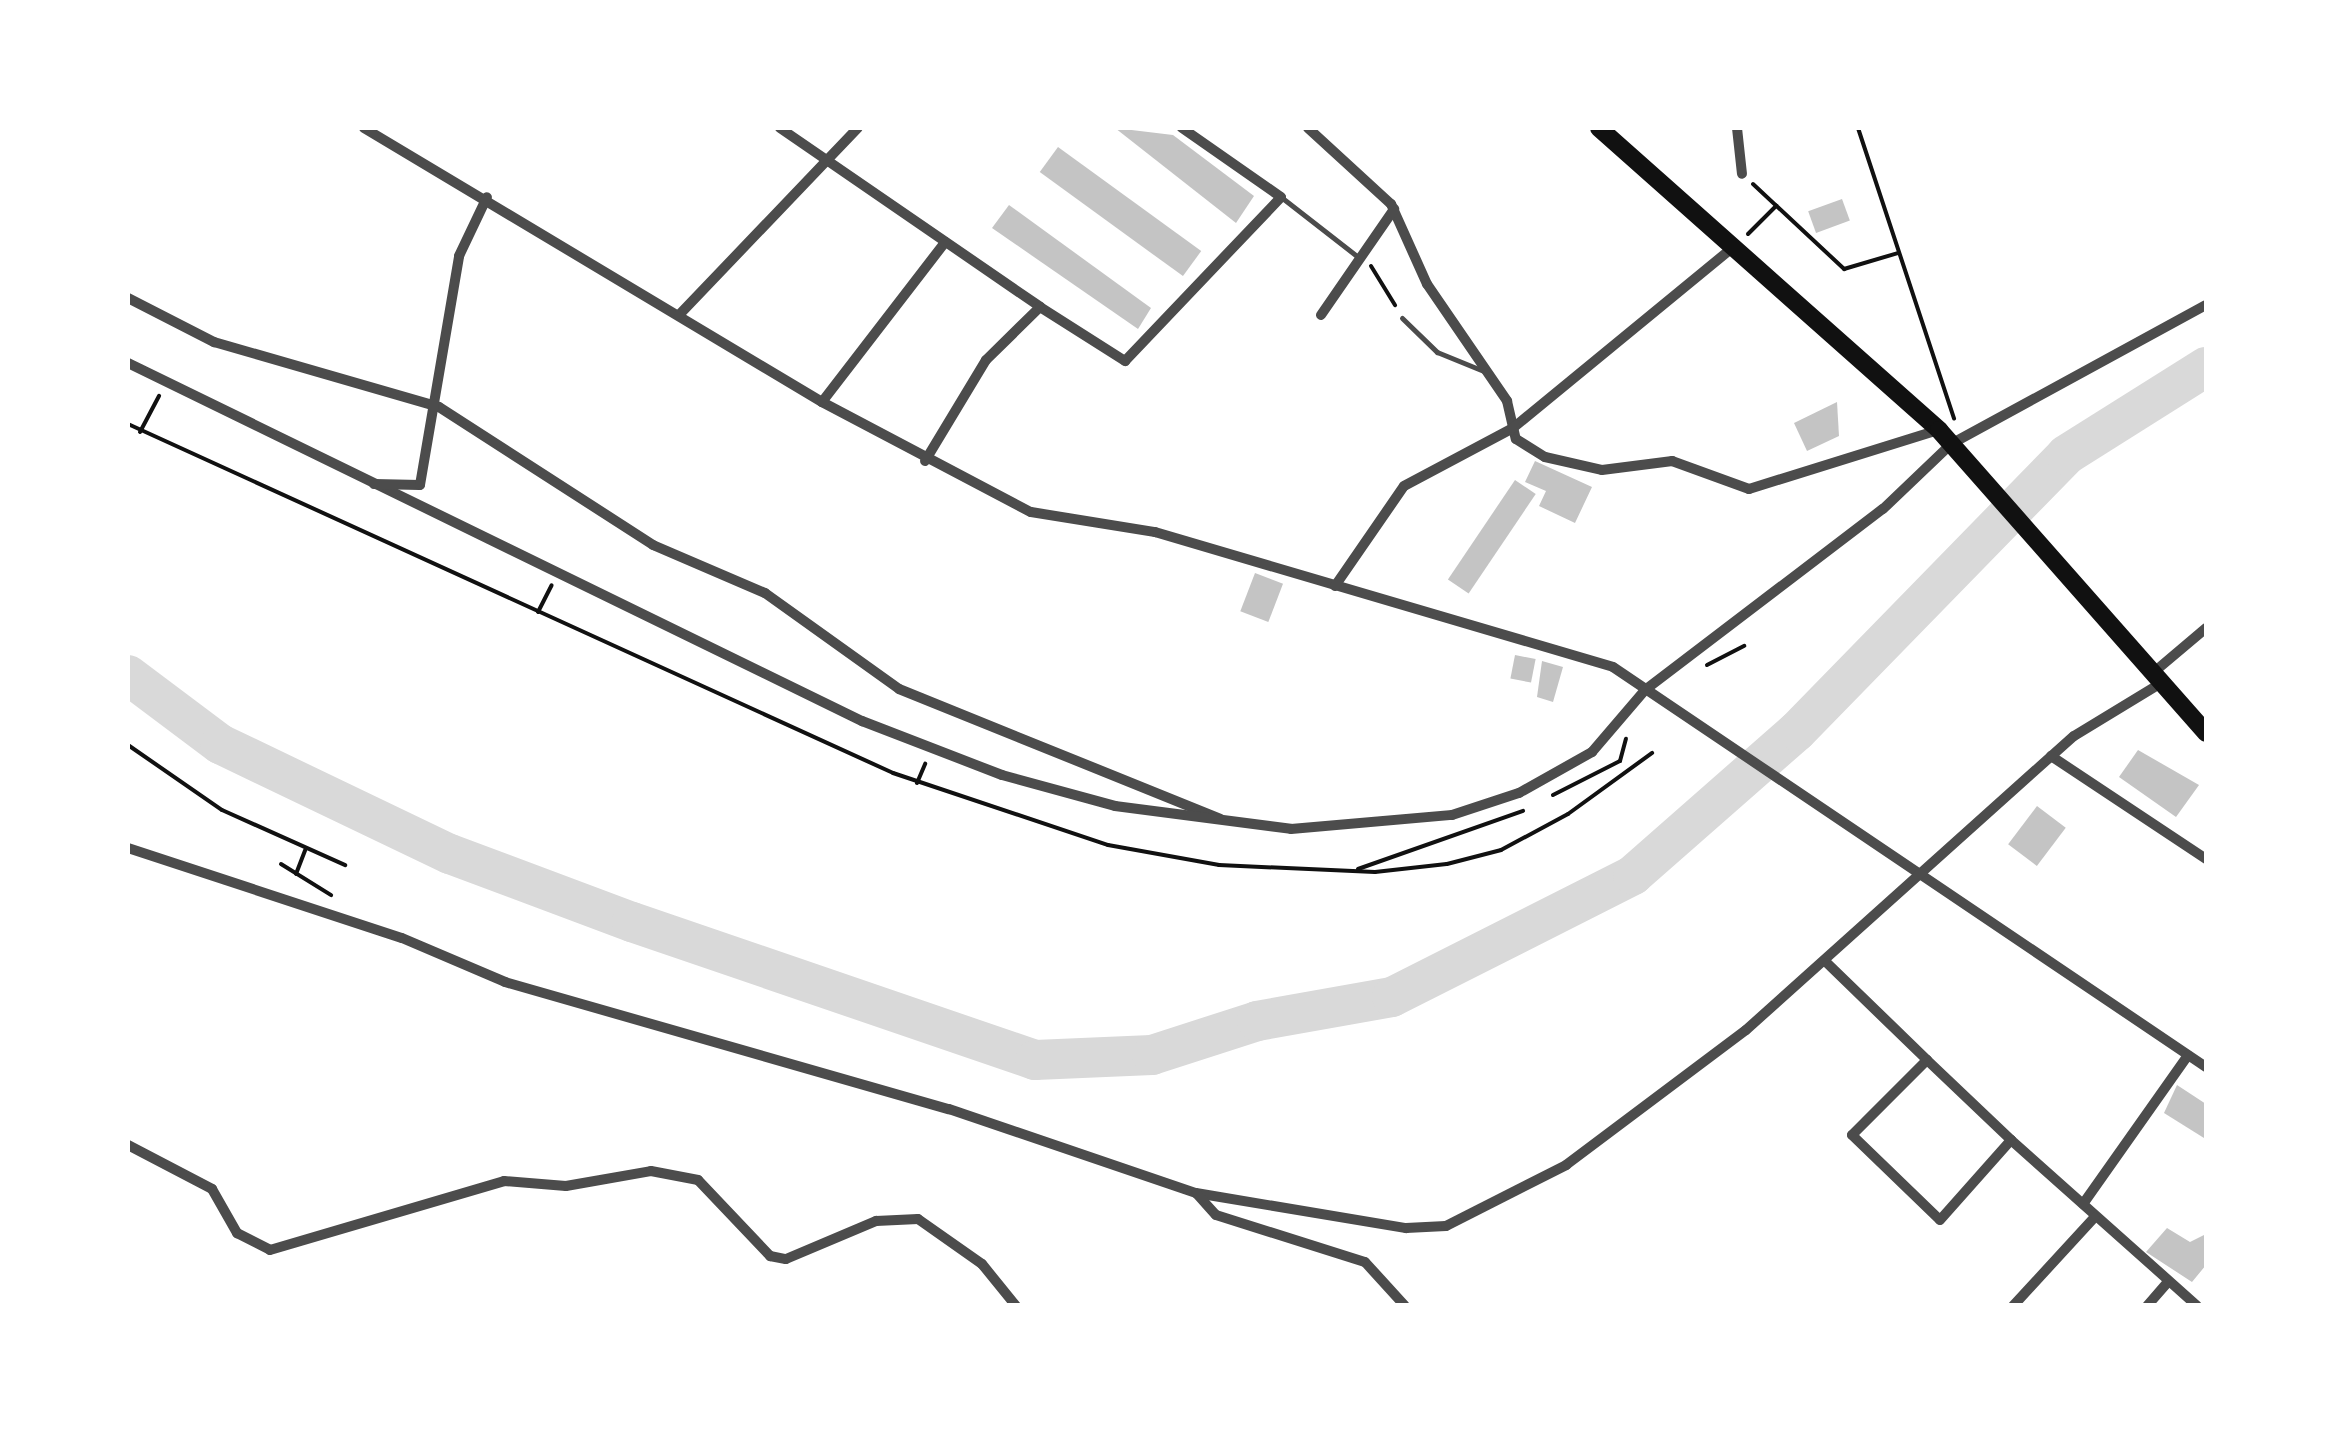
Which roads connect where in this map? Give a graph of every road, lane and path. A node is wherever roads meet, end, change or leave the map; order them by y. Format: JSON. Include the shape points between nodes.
{"nodes":[{"id":1,"x":364,"y":128,"type":"edge"},
{"id":2,"x":780,"y":128,"type":"edge"},
{"id":3,"x":858,"y":128,"type":"edge"},
{"id":4,"x":1182,"y":128,"type":"edge"},
{"id":5,"x":1308,"y":128,"type":"edge"},
{"id":6,"x":1599,"y":128,"type":"edge"},
{"id":7,"x":1737,"y":128,"type":"edge"},
{"id":8,"x":1858,"y":128,"type":"edge"},
{"id":9,"x":824,"y":163,"type":"junction"},
{"id":10,"x":1742,"y":174,"type":"joint"},
{"id":11,"x":1280,"y":197,"type":"junction"},
{"id":12,"x":488,"y":198,"type":"junction"},
{"id":13,"x":1776,"y":206,"type":"junction"},
{"id":14,"x":1394,"y":209,"type":"junction"},
{"id":15,"x":945,"y":242,"type":"junction"},
{"id":16,"x":1733,"y":247,"type":"junction"},
{"id":17,"x":1898,"y":254,"type":"junction"},
{"id":18,"x":1364,"y":260,"type":"junction"},
{"id":19,"x":128,"y":298,"type":"edge"},
{"id":20,"x":2206,"y":305,"type":"edge"},
{"id":21,"x":1040,"y":307,"type":"junction"},
{"id":22,"x":679,"y":315,"type":"junction"},
{"id":23,"x":1321,"y":315,"type":"dead end"},
{"id":24,"x":1402,"y":318,"type":"joint"},
{"id":25,"x":128,"y":352,"type":"edge"},
{"id":26,"x":132,"y":366,"type":"edge"},
{"id":27,"x":1489,"y":372,"type":"junction"},
{"id":28,"x":159,"y":395,"type":"dead end"},
{"id":29,"x":822,"y":402,"type":"junction"},
{"id":30,"x":439,"y":406,"type":"junction"},
{"id":31,"x":1513,"y":428,"type":"junction"},
{"id":32,"x":140,"y":432,"type":"dead end"},
{"id":33,"x":1945,"y":437,"type":"junction"},
{"id":34,"x":925,"y":461,"type":"junction"},
{"id":35,"x":366,"y":484,"type":"junction"},
{"id":36,"x":554,"y":580,"type":"dead end"},
{"id":37,"x":1334,"y":586,"type":"junction"},
{"id":38,"x":538,"y":612,"type":"dead end"},
{"id":39,"x":2206,"y":628,"type":"edge"},
{"id":40,"x":2154,"y":673,"type":"junction"},
{"id":41,"x":1645,"y":690,"type":"junction"},
{"id":42,"x":2206,"y":733,"type":"edge"},
{"id":43,"x":128,"y":745,"type":"edge"},
{"id":44,"x":2051,"y":756,"type":"junction"},
{"id":45,"x":920,"y":776,"type":"dead end"},
{"id":46,"x":917,"y":783,"type":"dead end"},
{"id":47,"x":1234,"y":826,"type":"junction"},
{"id":48,"x":128,"y":848,"type":"edge"},
{"id":49,"x":306,"y":848,"type":"junction"},
{"id":50,"x":2206,"y":859,"type":"edge"},
{"id":51,"x":281,"y":864,"type":"dead end"},
{"id":52,"x":345,"y":866,"type":"dead end"},
{"id":53,"x":296,"y":874,"type":"junction"},
{"id":54,"x":1924,"y":876,"type":"junction"},
{"id":55,"x":354,"y":924,"type":"junction"},
{"id":56,"x":1827,"y":963,"type":"junction"},
{"id":57,"x":2188,"y":1055,"type":"junction"},
{"id":58,"x":1926,"y":1060,"type":"junction"},
{"id":59,"x":2206,"y":1068,"type":"edge"},
{"id":60,"x":2011,"y":1140,"type":"junction"},
{"id":61,"x":128,"y":1145,"type":"edge"},
{"id":62,"x":1196,"y":1192,"type":"junction"},
{"id":63,"x":2082,"y":1204,"type":"junction"},
{"id":64,"x":2094,"y":1218,"type":"junction"},
{"id":65,"x":2166,"y":1284,"type":"junction"},
{"id":66,"x":1016,"y":1306,"type":"edge"},
{"id":67,"x":1406,"y":1306,"type":"edge"},
{"id":68,"x":2014,"y":1306,"type":"edge"},
{"id":69,"x":2147,"y":1306,"type":"edge"},
{"id":70,"x":2197,"y":1306,"type":"edge"}],
"edges":[{"from":1,"to":12,"type":"street"},
{"from":2,"to":9,"type":"street"},
{"from":3,"to":9,"type":"street"},
{"from":4,"to":11,"type":"street"},
{"from":5,"to":14,"type":"street"},
{"from":6,"to":16,"type":"highway"},
{"from":7,"to":10,"type":"street"},
{"from":8,"to":17,"type":"path"},
{"from":9,"to":15,"type":"street"},
{"from":9,"to":22,"type":"street"},
{"from":10,"to":13,"type":"path"},
{"from":11,"to":18,"type":"lane"},
{"from":11,"to":21,"type":"street","via":[[1125,361]]},
{"from":12,"to":22,"type":"street"},
{"from":12,"to":30,"type":"street","via":[[460,256]]},
{"from":13,"to":16,"type":"path"},
{"from":13,"to":17,"type":"path","via":[[1844,269]]},
{"from":14,"to":18,"type":"street"},
{"from":14,"to":27,"type":"street","via":[[1427,284]]},
{"from":15,"to":21,"type":"street"},
{"from":15,"to":29,"type":"street"},
{"from":16,"to":31,"type":"street"},
{"from":16,"to":33,"type":"highway"},
{"from":17,"to":33,"type":"path","via":[[1956,413]]},
{"from":18,"to":23,"type":"street"},
{"from":18,"to":24,"type":"path"},
{"from":19,"to":30,"type":"street","via":[[214,342]]},
{"from":20,"to":33,"type":"street"},
{"from":21,"to":34,"type":"street","via":[[986,360]]},
{"from":22,"to":29,"type":"street"},
{"from":24,"to":27,"type":"lane","via":[[1438,352]]},
{"from":25,"to":26,"type":"street"},
{"from":26,"to":35,"type":"street"},
{"from":27,"to":31,"type":"street"},
{"from":28,"to":32,"type":"path"},
{"from":29,"to":34,"type":"street"},
{"from":30,"to":35,"type":"street","via":[[420,484]]},
{"from":30,"to":47,"type":"street","via":[[653,544],[766,592],[899,689]]},
{"from":31,"to":33,"type":"street","via":[[1525,445],[1568,466],[1672,461],[1749,489]]},
{"from":31,"to":37,"type":"street","via":[[1404,486]]},
{"from":33,"to":40,"type":"highway"},
{"from":33,"to":41,"type":"street","via":[[1882,509]]},
{"from":34,"to":37,"type":"street","via":[[1030,512],[1155,532]]},
{"from":35,"to":47,"type":"street","via":[[862,721],[1002,775]]},
{"from":36,"to":38,"type":"path"},
{"from":37,"to":41,"type":"street","via":[[1613,667]]},
{"from":39,"to":40,"type":"street"},
{"from":40,"to":42,"type":"highway"},
{"from":40,"to":44,"type":"street"},
{"from":41,"to":47,"type":"street","via":[[1592,752],[1519,793],[1452,815]]},
{"from":41,"to":54,"type":"street"},
{"from":43,"to":49,"type":"path","via":[[176,784]]},
{"from":44,"to":50,"type":"street"},
{"from":44,"to":54,"type":"street"},
{"from":45,"to":46,"type":"path"},
{"from":48,"to":55,"type":"street"},
{"from":49,"to":52,"type":"path"},
{"from":49,"to":53,"type":"path"},
{"from":51,"to":53,"type":"path"},
{"from":53,"to":55,"type":"path","via":[[350,907]]},
{"from":54,"to":56,"type":"street"},
{"from":54,"to":57,"type":"street"},
{"from":55,"to":62,"type":"street","via":[[505,982],[950,1109]]},
{"from":56,"to":58,"type":"street"},
{"from":56,"to":62,"type":"street","via":[[1566,1165],[1483,1215],[1406,1228]]},
{"from":57,"to":59,"type":"street"},
{"from":57,"to":63,"type":"street"},
{"from":58,"to":60,"type":"street"},
{"from":58,"to":60,"type":"street","via":[[1852,1134],[1940,1220]]},
{"from":60,"to":63,"type":"street"},
{"from":61,"to":66,"type":"street","via":[[212,1189],[237,1232],[270,1250],[504,1180],[566,1186],[652,1171],[698,1180],[770,1256],[786,1259],[876,1221],[918,1219],[982,1264]]},
{"from":62,"to":67,"type":"street","via":[[1216,1215],[1365,1262]]},
{"from":63,"to":64,"type":"street"},
{"from":64,"to":65,"type":"street"},
{"from":64,"to":68,"type":"street"},
{"from":65,"to":69,"type":"street"},
{"from":65,"to":70,"type":"street"}]}
